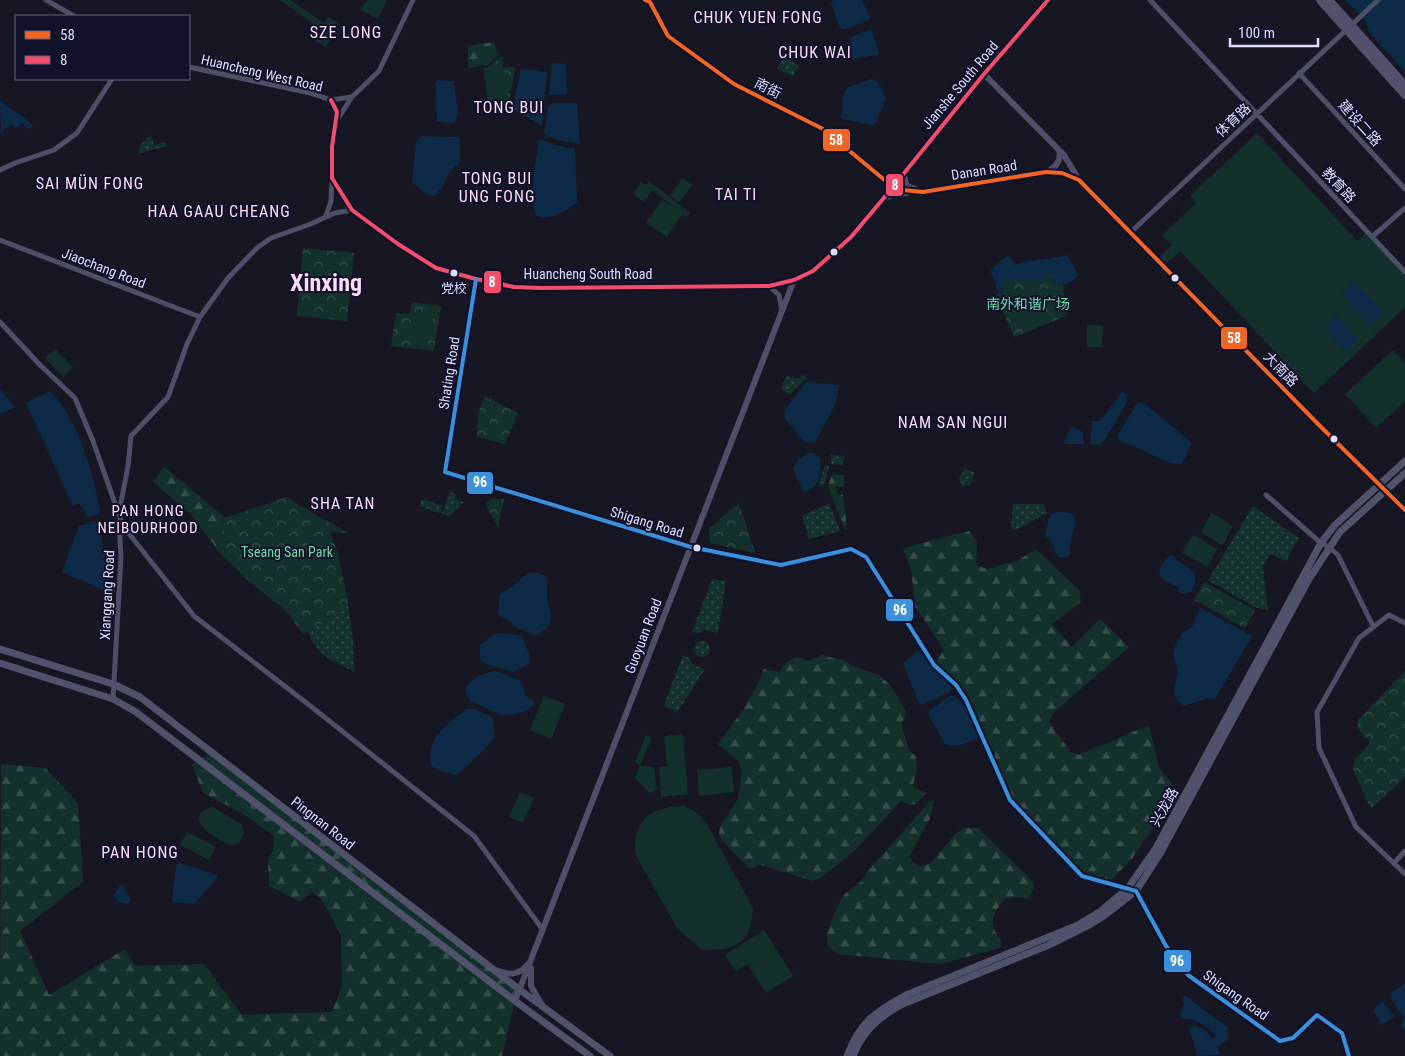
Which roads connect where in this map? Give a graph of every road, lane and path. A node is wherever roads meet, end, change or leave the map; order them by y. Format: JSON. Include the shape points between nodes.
{"nodes":[{"id":1,"x":46,"y":0,"type":"edge"},
{"id":2,"x":413,"y":0,"type":"edge"},
{"id":3,"x":645,"y":0,"type":"edge"},
{"id":4,"x":1048,"y":0,"type":"edge"},
{"id":5,"x":1150,"y":0,"type":"edge"},
{"id":6,"x":1320,"y":0,"type":"edge"},
{"id":7,"x":1329,"y":0,"type":"edge"},
{"id":8,"x":1378,"y":0,"type":"edge"},
{"id":9,"x":72,"y":15,"type":"edge"},
{"id":10,"x":1349,"y":27,"type":"junction"},
{"id":11,"x":190,"y":67,"type":"edge"},
{"id":12,"x":1299,"y":73,"type":"junction"},
{"id":13,"x":984,"y":74,"type":"junction"},
{"id":14,"x":111,"y":80,"type":"edge"},
{"id":15,"x":1405,"y":85,"type":"edge"},
{"id":16,"x":1405,"y":95,"type":"edge"},
{"id":17,"x":352,"y":97,"type":"junction"},
{"id":18,"x":331,"y":100,"type":"junction"},
{"id":19,"x":1256,"y":114,"type":"junction"},
{"id":20,"x":337,"y":121,"type":"junction"},
{"id":21,"x":1058,"y":149,"type":"junction"},
{"id":22,"x":0,"y":170,"type":"edge"},
{"id":23,"x":906,"y":172,"type":"junction"},
{"id":24,"x":1046,"y":172,"type":"junction"},
{"id":25,"x":332,"y":178,"type":"junction"},
{"id":26,"x":1079,"y":180,"type":"junction"},
{"id":27,"x":893,"y":188,"type":"junction"},
{"id":28,"x":1405,"y":189,"type":"edge"},
{"id":29,"x":923,"y":192,"type":"junction"},
{"id":30,"x":881,"y":202,"type":"junction"},
{"id":31,"x":1405,"y":208,"type":"edge"},
{"id":32,"x":352,"y":210,"type":"junction"},
{"id":33,"x":326,"y":216,"type":"junction"},
{"id":34,"x":1130,"y":233,"type":"junction"},
{"id":35,"x":1372,"y":237,"type":"junction"},
{"id":36,"x":0,"y":240,"type":"edge"},
{"id":37,"x":1405,"y":272,"type":"edge"},
{"id":38,"x":476,"y":279,"type":"junction"},
{"id":39,"x":794,"y":280,"type":"junction"},
{"id":40,"x":769,"y":286,"type":"junction"},
{"id":41,"x":782,"y":311,"type":"junction"},
{"id":42,"x":200,"y":317,"type":"junction"},
{"id":43,"x":0,"y":322,"type":"edge"},
{"id":44,"x":1405,"y":461,"type":"edge"},
{"id":45,"x":445,"y":472,"type":"joint"},
{"id":46,"x":1405,"y":473,"type":"edge"},
{"id":47,"x":1379,"y":484,"type":"junction"},
{"id":48,"x":1386,"y":491,"type":"junction"},
{"id":49,"x":1266,"y":495,"type":"dead end"},
{"id":50,"x":1405,"y":510,"type":"edge"},
{"id":51,"x":119,"y":514,"type":"junction"},
{"id":52,"x":1322,"y":543,"type":"junction"},
{"id":53,"x":691,"y":547,"type":"junction"},
{"id":54,"x":1329,"y":547,"type":"junction"},
{"id":55,"x":1405,"y":623,"type":"edge"},
{"id":56,"x":1373,"y":626,"type":"junction"},
{"id":57,"x":0,"y":650,"type":"edge"},
{"id":58,"x":0,"y":663,"type":"edge"},
{"id":59,"x":114,"y":684,"type":"junction"},
{"id":60,"x":113,"y":699,"type":"junction"},
{"id":61,"x":1405,"y":851,"type":"edge"},
{"id":62,"x":1394,"y":863,"type":"junction"},
{"id":63,"x":1405,"y":874,"type":"edge"},
{"id":64,"x":1128,"y":888,"type":"junction"},
{"id":65,"x":1136,"y":891,"type":"junction"},
{"id":66,"x":543,"y":930,"type":"junction"},
{"id":67,"x":532,"y":958,"type":"junction"},
{"id":68,"x":490,"y":967,"type":"junction"},
{"id":69,"x":520,"y":990,"type":"junction"},
{"id":70,"x":515,"y":1001,"type":"junction"},
{"id":71,"x":546,"y":1010,"type":"junction"},
{"id":72,"x":590,"y":1056,"type":"edge"},
{"id":73,"x":610,"y":1056,"type":"edge"},
{"id":74,"x":847,"y":1056,"type":"edge"},
{"id":75,"x":853,"y":1056,"type":"edge"},
{"id":76,"x":1349,"y":1056,"type":"edge"}],
"edges":[{"from":1,"to":9,"type":"street"},
{"from":2,"to":17,"type":"street","via":[[379,71]]},
{"from":3,"to":27,"type":"street","name":"南街","via":[[650,2],[668,36],[734,84],[823,129]]},
{"from":4,"to":13,"type":"street","name":"Jianshe South Road"},
{"from":5,"to":19,"type":"street","name":"教育路"},
{"from":6,"to":10,"type":"main road"},
{"from":7,"to":10,"type":"main road"},
{"from":8,"to":10,"type":"street","name":"体育路"},
{"from":10,"to":12,"type":"street","name":"体育路"},
{"from":10,"to":15,"type":"main road"},
{"from":10,"to":16,"type":"main road"},
{"from":11,"to":18,"type":"street","name":"Huancheng West Road"},
{"from":12,"to":19,"type":"street","name":"体育路"},
{"from":12,"to":28,"type":"street","name":"建设二路"},
{"from":13,"to":21,"type":"street","name":"大南路"},
{"from":13,"to":23,"type":"street","name":"Jianshe South Road"},
{"from":14,"to":22,"type":"street","via":[[77,133],[54,150]]},
{"from":17,"to":18,"type":"street"},
{"from":17,"to":20,"type":"street"},
{"from":18,"to":20,"type":"street"},
{"from":19,"to":34,"type":"street","name":"体育路"},
{"from":19,"to":35,"type":"street","name":"教育路"},
{"from":20,"to":25,"type":"street","via":[[332,148]]},
{"from":21,"to":24,"type":"street","via":[[1057,165]]},
{"from":21,"to":26,"type":"street","name":"大南路"},
{"from":23,"to":27,"type":"street","name":"Jianshe South Road"},
{"from":23,"to":29,"type":"street","via":[[906,185]]},
{"from":24,"to":26,"type":"street","name":"Danan Road","via":[[1062,173]]},
{"from":24,"to":29,"type":"street","name":"Danan Road"},
{"from":25,"to":32,"type":"street","name":"Huancheng South Road"},
{"from":25,"to":33,"type":"street","via":[[331,201]]},
{"from":26,"to":34,"type":"street","name":"大南路"},
{"from":27,"to":29,"type":"street","name":"Danan Road"},
{"from":27,"to":30,"type":"street","name":"Huancheng South Road"},
{"from":29,"to":30,"type":"street","via":[[895,194]]},
{"from":30,"to":39,"type":"street","name":"Huancheng South Road","via":[[851,237],[813,271]]},
{"from":31,"to":35,"type":"street"},
{"from":32,"to":33,"type":"street","name":"Xianggang Road"},
{"from":32,"to":38,"type":"street","name":"Huancheng South Road","via":[[436,268]]},
{"from":33,"to":42,"type":"street","name":"Xianggang Road","via":[[271,238],[257,248],[228,278]]},
{"from":34,"to":47,"type":"street","name":"大南路"},
{"from":35,"to":37,"type":"street","name":"教育路"},
{"from":36,"to":42,"type":"street","name":"Jiaochang Road"},
{"from":38,"to":40,"type":"street","name":"Huancheng South Road","via":[[514,287],[541,288]]},
{"from":38,"to":45,"type":"street","name":"Shating Road"},
{"from":39,"to":40,"type":"street","name":"Huancheng South Road"},
{"from":39,"to":41,"type":"street","name":"Guoyuan Road"},
{"from":40,"to":41,"type":"street","via":[[779,295]]},
{"from":41,"to":53,"type":"street","name":"Guoyuan Road"},
{"from":42,"to":51,"type":"street","name":"Xianggang Road","via":[[168,397],[131,436]]},
{"from":43,"to":51,"type":"street","via":[[75,398]]},
{"from":44,"to":47,"type":"main road","name":"兴龙路"},
{"from":45,"to":53,"type":"street","name":"Shigang Road"},
{"from":46,"to":48,"type":"main road","name":"兴龙路"},
{"from":47,"to":48,"type":"street","name":"大南路"},
{"from":47,"to":52,"type":"main road","name":"兴龙路"},
{"from":48,"to":50,"type":"street","name":"大南路"},
{"from":48,"to":54,"type":"main road","name":"兴龙路","via":[[1340,532]]},
{"from":49,"to":52,"type":"street"},
{"from":51,"to":59,"type":"street","name":"Xianggang Road","via":[[122,556]]},
{"from":51,"to":66,"type":"street","via":[[123,526],[194,616],[474,836]]},
{"from":52,"to":54,"type":"street"},
{"from":52,"to":64,"type":"main road","name":"兴龙路","via":[[1156,848]]},
{"from":53,"to":64,"type":"street","name":"Shigang Road","via":[[781,565],[850,549],[866,557],[934,665],[966,700],[1010,800],[1082,876]]},
{"from":53,"to":66,"type":"street","name":"Guoyuan Road"},
{"from":54,"to":56,"type":"street","via":[[1338,555]]},
{"from":54,"to":65,"type":"main road","name":"兴龙路","via":[[1161,852]]},
{"from":55,"to":56,"type":"street","via":[[1389,615]]},
{"from":56,"to":62,"type":"street","via":[[1359,638],[1317,712],[1319,748],[1356,827]]},
{"from":57,"to":59,"type":"main road","name":"Pingnan Road"},
{"from":58,"to":60,"type":"main road","name":"Pingnan Road"},
{"from":59,"to":60,"type":"street","name":"Xianggang Road"},
{"from":59,"to":68,"type":"main road","name":"Pingnan Road","via":[[140,697]]},
{"from":60,"to":70,"type":"main road","name":"Pingnan Road","via":[[136,712]]},
{"from":61,"to":62,"type":"street"},
{"from":62,"to":63,"type":"street"},
{"from":64,"to":65,"type":"street","name":"Shigang Road"},
{"from":64,"to":74,"type":"main road","name":"兴龙路","via":[[1078,925],[888,1005],[861,1028]]},
{"from":65,"to":75,"type":"main road","name":"兴龙路","via":[[1073,934],[885,1014],[867,1032]]},
{"from":65,"to":76,"type":"street","name":"Shigang Road","via":[[1166,946],[1188,975],[1280,1041],[1293,1038],[1317,1015],[1342,1033]]},
{"from":66,"to":67,"type":"street","name":"Guoyuan Road"},
{"from":67,"to":68,"type":"street","via":[[526,967],[512,975]]},
{"from":67,"to":69,"type":"street","name":"Guoyuan Road"},
{"from":67,"to":71,"type":"street","via":[[531,986]]},
{"from":68,"to":69,"type":"main road","name":"Pingnan Road"},
{"from":69,"to":70,"type":"street","name":"Guoyuan Road"},
{"from":69,"to":71,"type":"main road","name":"Pingnan Road"},
{"from":70,"to":72,"type":"main road","name":"Pingnan Road"},
{"from":71,"to":73,"type":"main road","name":"Pingnan Road"}]}
